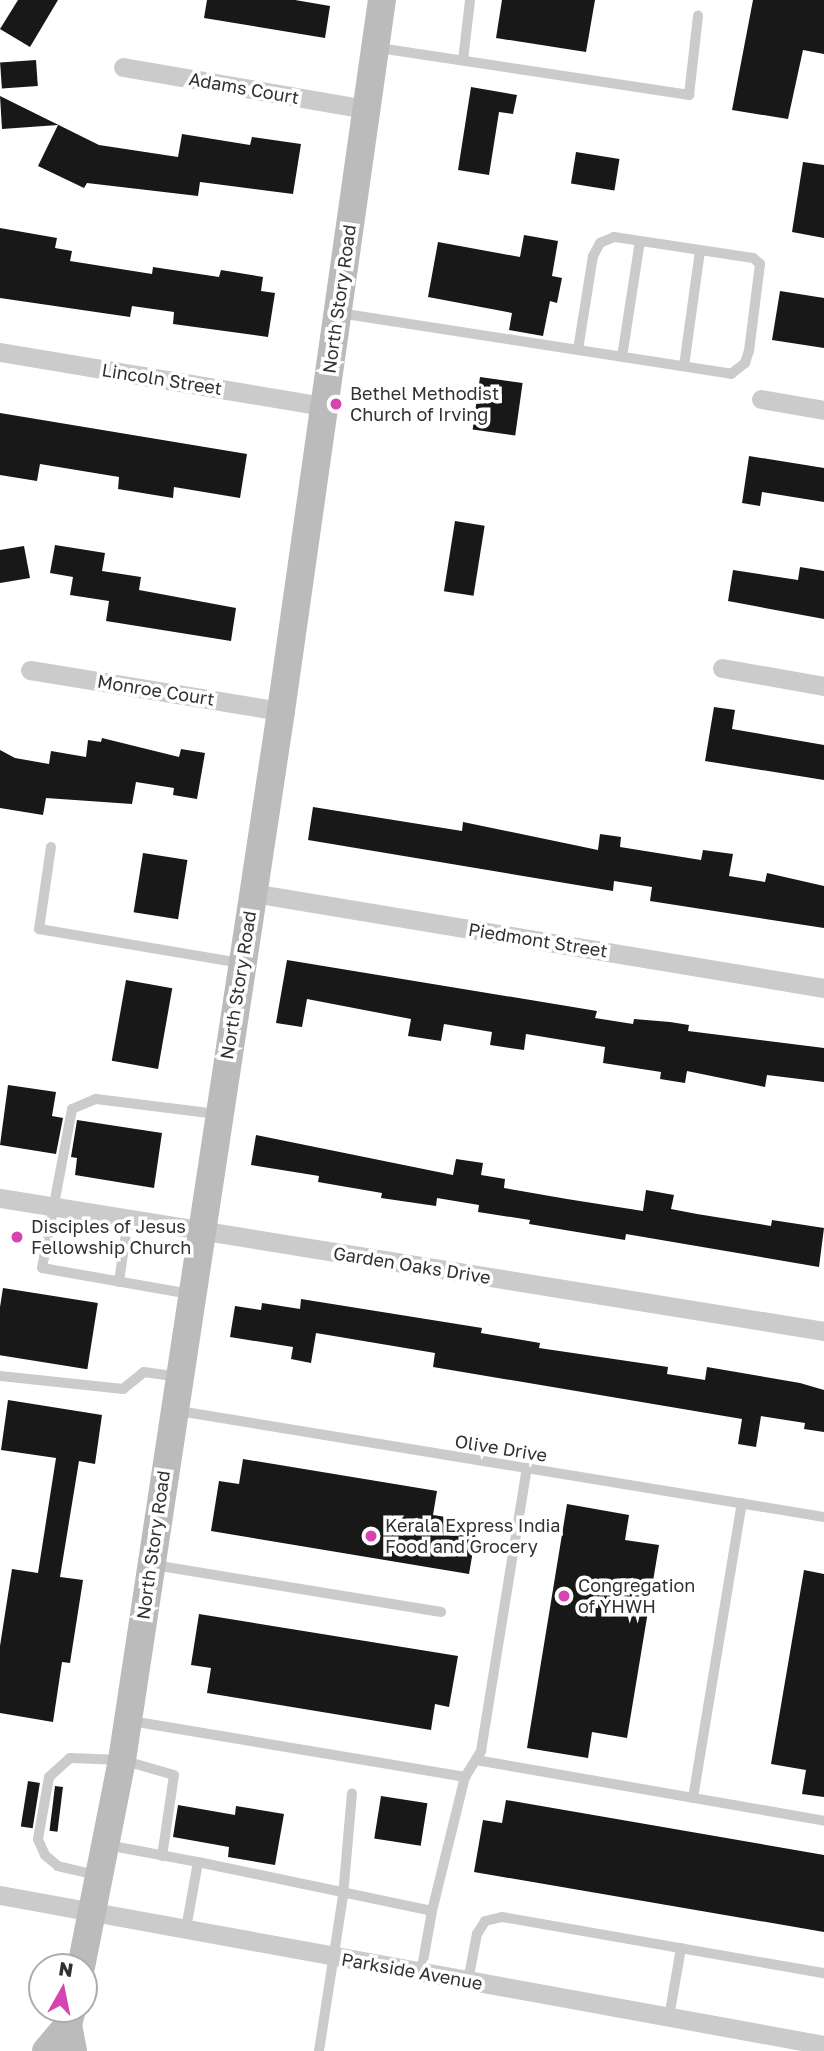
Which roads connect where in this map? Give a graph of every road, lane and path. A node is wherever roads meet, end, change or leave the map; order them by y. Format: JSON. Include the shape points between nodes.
{"nodes":[{"id":1,"x":382,"y":0,"type":"edge"},
{"id":2,"x":470,"y":0,"type":"edge"},
{"id":3,"x":698,"y":16,"type":"dead end"},
{"id":4,"x":375,"y":47,"type":"junction"},
{"id":5,"x":463,"y":60,"type":"junction"},
{"id":6,"x":122,"y":67,"type":"dead end"},
{"id":7,"x":366,"y":109,"type":"junction"},
{"id":8,"x":640,"y":241,"type":"junction"},
{"id":9,"x":700,"y":250,"type":"junction"},
{"id":10,"x":338,"y":312,"type":"junction"},
{"id":11,"x":578,"y":350,"type":"junction"},
{"id":12,"x":0,"y":352,"type":"edge"},
{"id":13,"x":622,"y":357,"type":"junction"},
{"id":14,"x":684,"y":366,"type":"junction"},
{"id":15,"x":761,"y":399,"type":"dead end"},
{"id":16,"x":324,"y":406,"type":"junction"},
{"id":17,"x":824,"y":410,"type":"edge"},
{"id":18,"x":722,"y":668,"type":"dead end"},
{"id":19,"x":30,"y":670,"type":"dead end"},
{"id":20,"x":824,"y":686,"type":"edge"},
{"id":21,"x":281,"y":711,"type":"junction"},
{"id":22,"x":51,"y":847,"type":"dead end"},
{"id":23,"x":253,"y":893,"type":"junction"},
{"id":24,"x":242,"y":963,"type":"junction"},
{"id":25,"x":824,"y":988,"type":"edge"},
{"id":26,"x":218,"y":1114,"type":"junction"},
{"id":27,"x":0,"y":1200,"type":"edge"},
{"id":28,"x":53,"y":1207,"type":"junction"},
{"id":29,"x":128,"y":1219,"type":"junction"},
{"id":30,"x":199,"y":1231,"type":"junction"},
{"id":31,"x":120,"y":1282,"type":"junction"},
{"id":32,"x":190,"y":1294,"type":"junction"},
{"id":33,"x":824,"y":1331,"type":"edge"},
{"id":34,"x":0,"y":1376,"type":"edge"},
{"id":35,"x":177,"y":1377,"type":"junction"},
{"id":36,"x":173,"y":1410,"type":"junction"},
{"id":37,"x":527,"y":1468,"type":"junction"},
{"id":38,"x":742,"y":1503,"type":"junction"},
{"id":39,"x":824,"y":1517,"type":"edge"},
{"id":40,"x":150,"y":1564,"type":"junction"},
{"id":41,"x":441,"y":1612,"type":"dead end"},
{"id":42,"x":127,"y":1720,"type":"junction"},
{"id":43,"x":122,"y":1760,"type":"junction"},
{"id":44,"x":476,"y":1760,"type":"junction"},
{"id":45,"x":466,"y":1777,"type":"junction"},
{"id":46,"x":352,"y":1793,"type":"dead end"},
{"id":47,"x":693,"y":1798,"type":"junction"},
{"id":48,"x":824,"y":1821,"type":"edge"},
{"id":49,"x":106,"y":1844,"type":"junction"},
{"id":50,"x":162,"y":1856,"type":"junction"},
{"id":51,"x":198,"y":1862,"type":"junction"},
{"id":52,"x":100,"y":1876,"type":"junction"},
{"id":53,"x":0,"y":1895,"type":"edge"},
{"id":54,"x":343,"y":1896,"type":"junction"},
{"id":55,"x":432,"y":1911,"type":"junction"},
{"id":56,"x":93,"y":1913,"type":"junction"},
{"id":57,"x":186,"y":1929,"type":"junction"},
{"id":58,"x":681,"y":1948,"type":"junction"},
{"id":59,"x":84,"y":1953,"type":"edge"},
{"id":60,"x":335,"y":1957,"type":"junction"},
{"id":61,"x":421,"y":1973,"type":"junction"},
{"id":62,"x":824,"y":1973,"type":"edge"},
{"id":63,"x":468,"y":1981,"type":"junction"},
{"id":64,"x":669,"y":2017,"type":"junction"},
{"id":65,"x":71,"y":2028,"type":"edge"},
{"id":66,"x":824,"y":2045,"type":"edge"},
{"id":67,"x":46,"y":2051,"type":"edge"},
{"id":68,"x":319,"y":2051,"type":"edge"}],
"edges":[{"from":1,"to":4,"type":"main road","name":"North Story Road"},
{"from":2,"to":5,"type":"lane"},
{"from":3,"to":5,"type":"lane","via":[[689,95]]},
{"from":4,"to":5,"type":"lane"},
{"from":4,"to":7,"type":"main road","name":"North Story Road"},
{"from":6,"to":7,"type":"street","name":"Adams Court"},
{"from":7,"to":10,"type":"main road","name":"North Story Road"},
{"from":8,"to":9,"type":"lane"},
{"from":8,"to":11,"type":"lane","via":[[614,237],[600,243],[593,256]]},
{"from":8,"to":13,"type":"lane"},
{"from":9,"to":14,"type":"lane"},
{"from":9,"to":14,"type":"lane","via":[[753,258],[763,272],[745,363],[731,374]]},
{"from":10,"to":11,"type":"lane"},
{"from":10,"to":16,"type":"main road","name":"North Story Road"},
{"from":11,"to":13,"type":"lane"},
{"from":12,"to":16,"type":"street","name":"Lincoln Street"},
{"from":13,"to":14,"type":"lane"},
{"from":15,"to":17,"type":"street"},
{"from":16,"to":21,"type":"main road","name":"North Story Road"},
{"from":18,"to":20,"type":"street"},
{"from":19,"to":21,"type":"street","name":"Monroe Court"},
{"from":21,"to":23,"type":"main road","name":"North Story Road"},
{"from":22,"to":24,"type":"lane","via":[[39,929]]},
{"from":23,"to":24,"type":"main road","name":"North Story Road"},
{"from":23,"to":25,"type":"street","name":"Piedmont Street"},
{"from":24,"to":26,"type":"main road","name":"North Story Road"},
{"from":26,"to":28,"type":"lane","via":[[96,1099],[72,1109]]},
{"from":26,"to":30,"type":"main road","name":"North Story Road"},
{"from":27,"to":28,"type":"street","name":"Garden Oaks Drive"},
{"from":28,"to":29,"type":"street","name":"Garden Oaks Drive"},
{"from":28,"to":31,"type":"lane","via":[[42,1268]]},
{"from":29,"to":30,"type":"street","name":"Garden Oaks Drive"},
{"from":29,"to":31,"type":"lane"},
{"from":30,"to":32,"type":"main road","name":"North Story Road"},
{"from":30,"to":33,"type":"street","name":"Garden Oaks Drive"},
{"from":31,"to":32,"type":"lane"},
{"from":32,"to":35,"type":"main road","name":"North Story Road"},
{"from":34,"to":35,"type":"lane","via":[[123,1389],[144,1372]]},
{"from":35,"to":36,"type":"main road","name":"North Story Road"},
{"from":36,"to":37,"type":"lane","name":"Olive Drive"},
{"from":36,"to":40,"type":"main road","name":"North Story Road"},
{"from":37,"to":38,"type":"lane","name":"Olive Drive"},
{"from":37,"to":44,"type":"lane"},
{"from":38,"to":39,"type":"lane","name":"Olive Drive"},
{"from":38,"to":47,"type":"lane"},
{"from":40,"to":41,"type":"lane"},
{"from":40,"to":42,"type":"main road","name":"North Story Road"},
{"from":42,"to":43,"type":"main road","name":"North Story Road"},
{"from":42,"to":45,"type":"lane"},
{"from":43,"to":49,"type":"main road","name":"North Story Road"},
{"from":43,"to":50,"type":"lane","via":[[174,1775]]},
{"from":43,"to":52,"type":"lane","via":[[71,1758],[49,1777],[38,1839],[45,1855],[58,1866]]},
{"from":44,"to":45,"type":"lane"},
{"from":44,"to":47,"type":"lane"},
{"from":45,"to":55,"type":"lane"},
{"from":46,"to":54,"type":"lane"},
{"from":47,"to":48,"type":"lane"},
{"from":49,"to":50,"type":"lane"},
{"from":49,"to":52,"type":"main road","name":"North Story Road"},
{"from":50,"to":51,"type":"lane"},
{"from":51,"to":54,"type":"lane"},
{"from":51,"to":57,"type":"lane"},
{"from":52,"to":56,"type":"main road","name":"North Story Road"},
{"from":53,"to":56,"type":"street","name":"Parkside Avenue"},
{"from":54,"to":55,"type":"lane"},
{"from":54,"to":60,"type":"lane"},
{"from":55,"to":61,"type":"lane"},
{"from":56,"to":57,"type":"street","name":"Parkside Avenue"},
{"from":56,"to":59,"type":"main road","name":"North Story Road"},
{"from":57,"to":60,"type":"street","name":"Parkside Avenue"},
{"from":58,"to":62,"type":"lane"},
{"from":58,"to":63,"type":"lane","via":[[502,1917],[485,1920],[477,1934]]},
{"from":58,"to":64,"type":"lane"},
{"from":60,"to":61,"type":"street","name":"Parkside Avenue"},
{"from":60,"to":68,"type":"lane"},
{"from":61,"to":63,"type":"street","name":"Parkside Avenue"},
{"from":63,"to":64,"type":"street","name":"Parkside Avenue"},
{"from":64,"to":66,"type":"street","name":"Parkside Avenue"},
{"from":65,"to":67,"type":"main road"}]}
